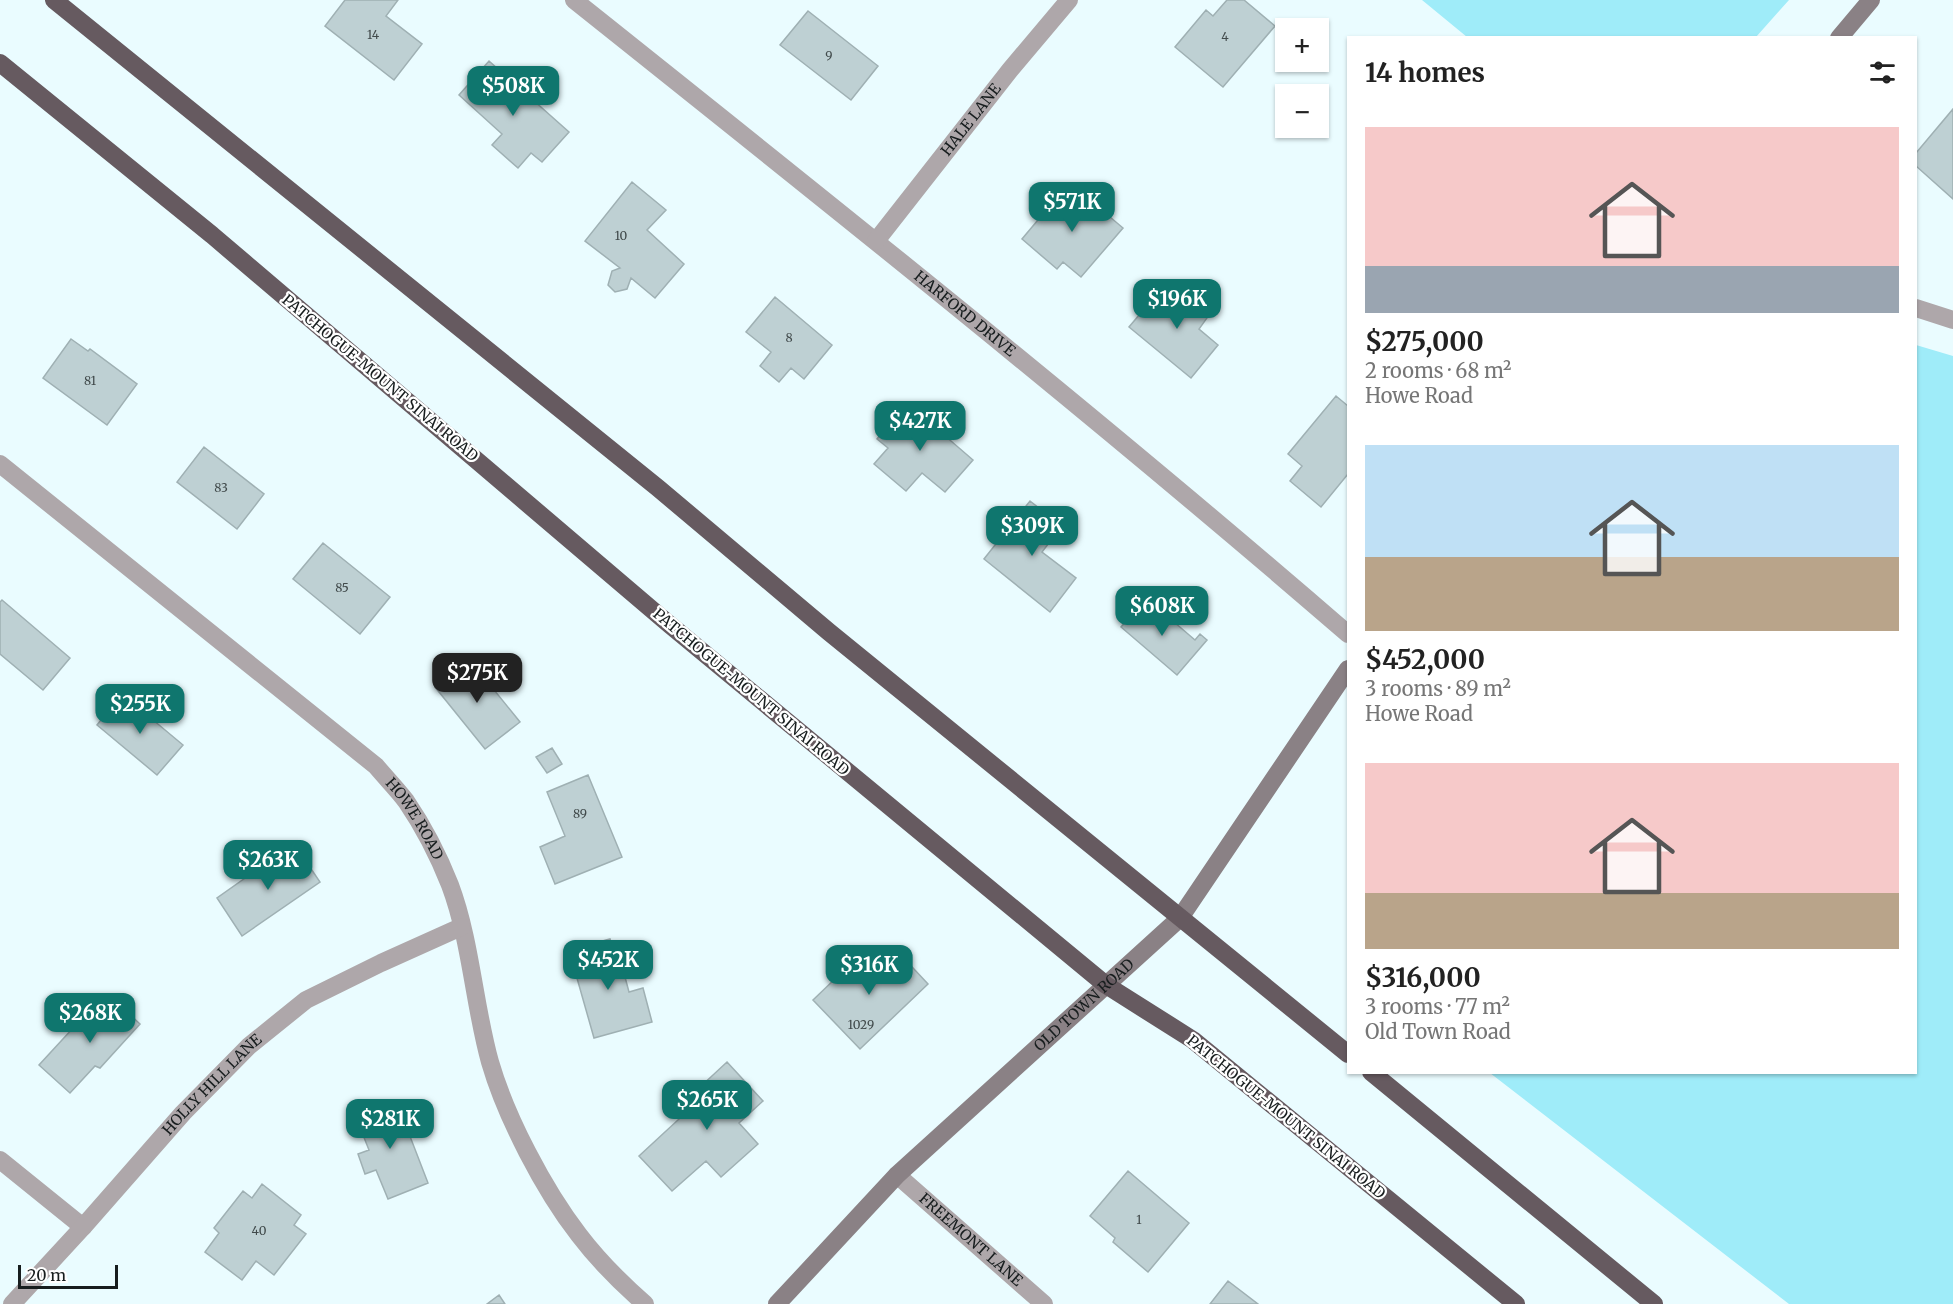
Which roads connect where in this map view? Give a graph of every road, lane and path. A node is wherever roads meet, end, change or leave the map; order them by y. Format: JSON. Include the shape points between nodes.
{"nodes":[{"id":1,"x":54,"y":0,"type":"edge"},
{"id":2,"x":574,"y":0,"type":"edge"},
{"id":3,"x":1069,"y":0,"type":"edge"},
{"id":4,"x":1871,"y":0,"type":"edge"},
{"id":5,"x":1841,"y":36,"type":"edge"},
{"id":6,"x":0,"y":63,"type":"edge"},
{"id":7,"x":876,"y":241,"type":"junction"},
{"id":8,"x":1917,"y":308,"type":"edge"},
{"id":9,"x":1953,"y":320,"type":"edge"},
{"id":10,"x":0,"y":464,"type":"edge"},
{"id":11,"x":1347,"y":633,"type":"edge"},
{"id":12,"x":1347,"y":670,"type":"edge"},
{"id":13,"x":1180,"y":918,"type":"junction"},
{"id":14,"x":461,"y":927,"type":"junction"},
{"id":15,"x":1106,"y":986,"type":"junction"},
{"id":16,"x":1347,"y":1053,"type":"edge"},
{"id":17,"x":1373,"y":1074,"type":"edge"},
{"id":18,"x":0,"y":1160,"type":"edge"},
{"id":19,"x":897,"y":1175,"type":"junction"},
{"id":20,"x":83,"y":1227,"type":"junction"},
{"id":21,"x":12,"y":1304,"type":"edge"},
{"id":22,"x":645,"y":1304,"type":"edge"},
{"id":23,"x":777,"y":1304,"type":"edge"},
{"id":24,"x":1044,"y":1304,"type":"edge"},
{"id":25,"x":1516,"y":1304,"type":"edge"},
{"id":26,"x":1653,"y":1304,"type":"edge"}],
"edges":[{"from":1,"to":13,"type":"highway"},
{"from":2,"to":7,"type":"street","name":"HARFORD DRIVE"},
{"from":3,"to":7,"type":"street","name":"HALE LANE"},
{"from":4,"to":5,"type":"main road"},
{"from":6,"to":15,"type":"highway","name":"PATCHOGUE-MOUNT SINAI ROAD","via":[[221,242],[670,625]]},
{"from":7,"to":11,"type":"street","name":"HARFORD DRIVE","via":[[1219,522]]},
{"from":8,"to":9,"type":"street"},
{"from":10,"to":14,"type":"street","name":"HOWE ROAD","via":[[376,766],[405,800],[427,838],[450,886]]},
{"from":12,"to":13,"type":"main road","name":"OLD TOWN ROAD"},
{"from":13,"to":15,"type":"main road","name":"OLD TOWN ROAD"},
{"from":13,"to":16,"type":"highway"},
{"from":14,"to":20,"type":"street","name":"HOLLY HILL LANE","via":[[306,1000],[249,1046],[183,1113]]},
{"from":14,"to":22,"type":"street","name":"HOWE ROAD","via":[[490,1063],[510,1117],[542,1179],[579,1235]]},
{"from":15,"to":19,"type":"main road","name":"OLD TOWN ROAD"},
{"from":15,"to":25,"type":"highway","name":"PATCHOGUE-MOUNT SINAI ROAD","via":[[1193,1040]]},
{"from":17,"to":26,"type":"highway"},
{"from":18,"to":20,"type":"street"},
{"from":19,"to":23,"type":"main road","name":"OLD TOWN ROAD"},
{"from":19,"to":24,"type":"street","name":"FREEMONT LANE"},
{"from":20,"to":21,"type":"street","name":"HOLLY HILL LANE"}]}
